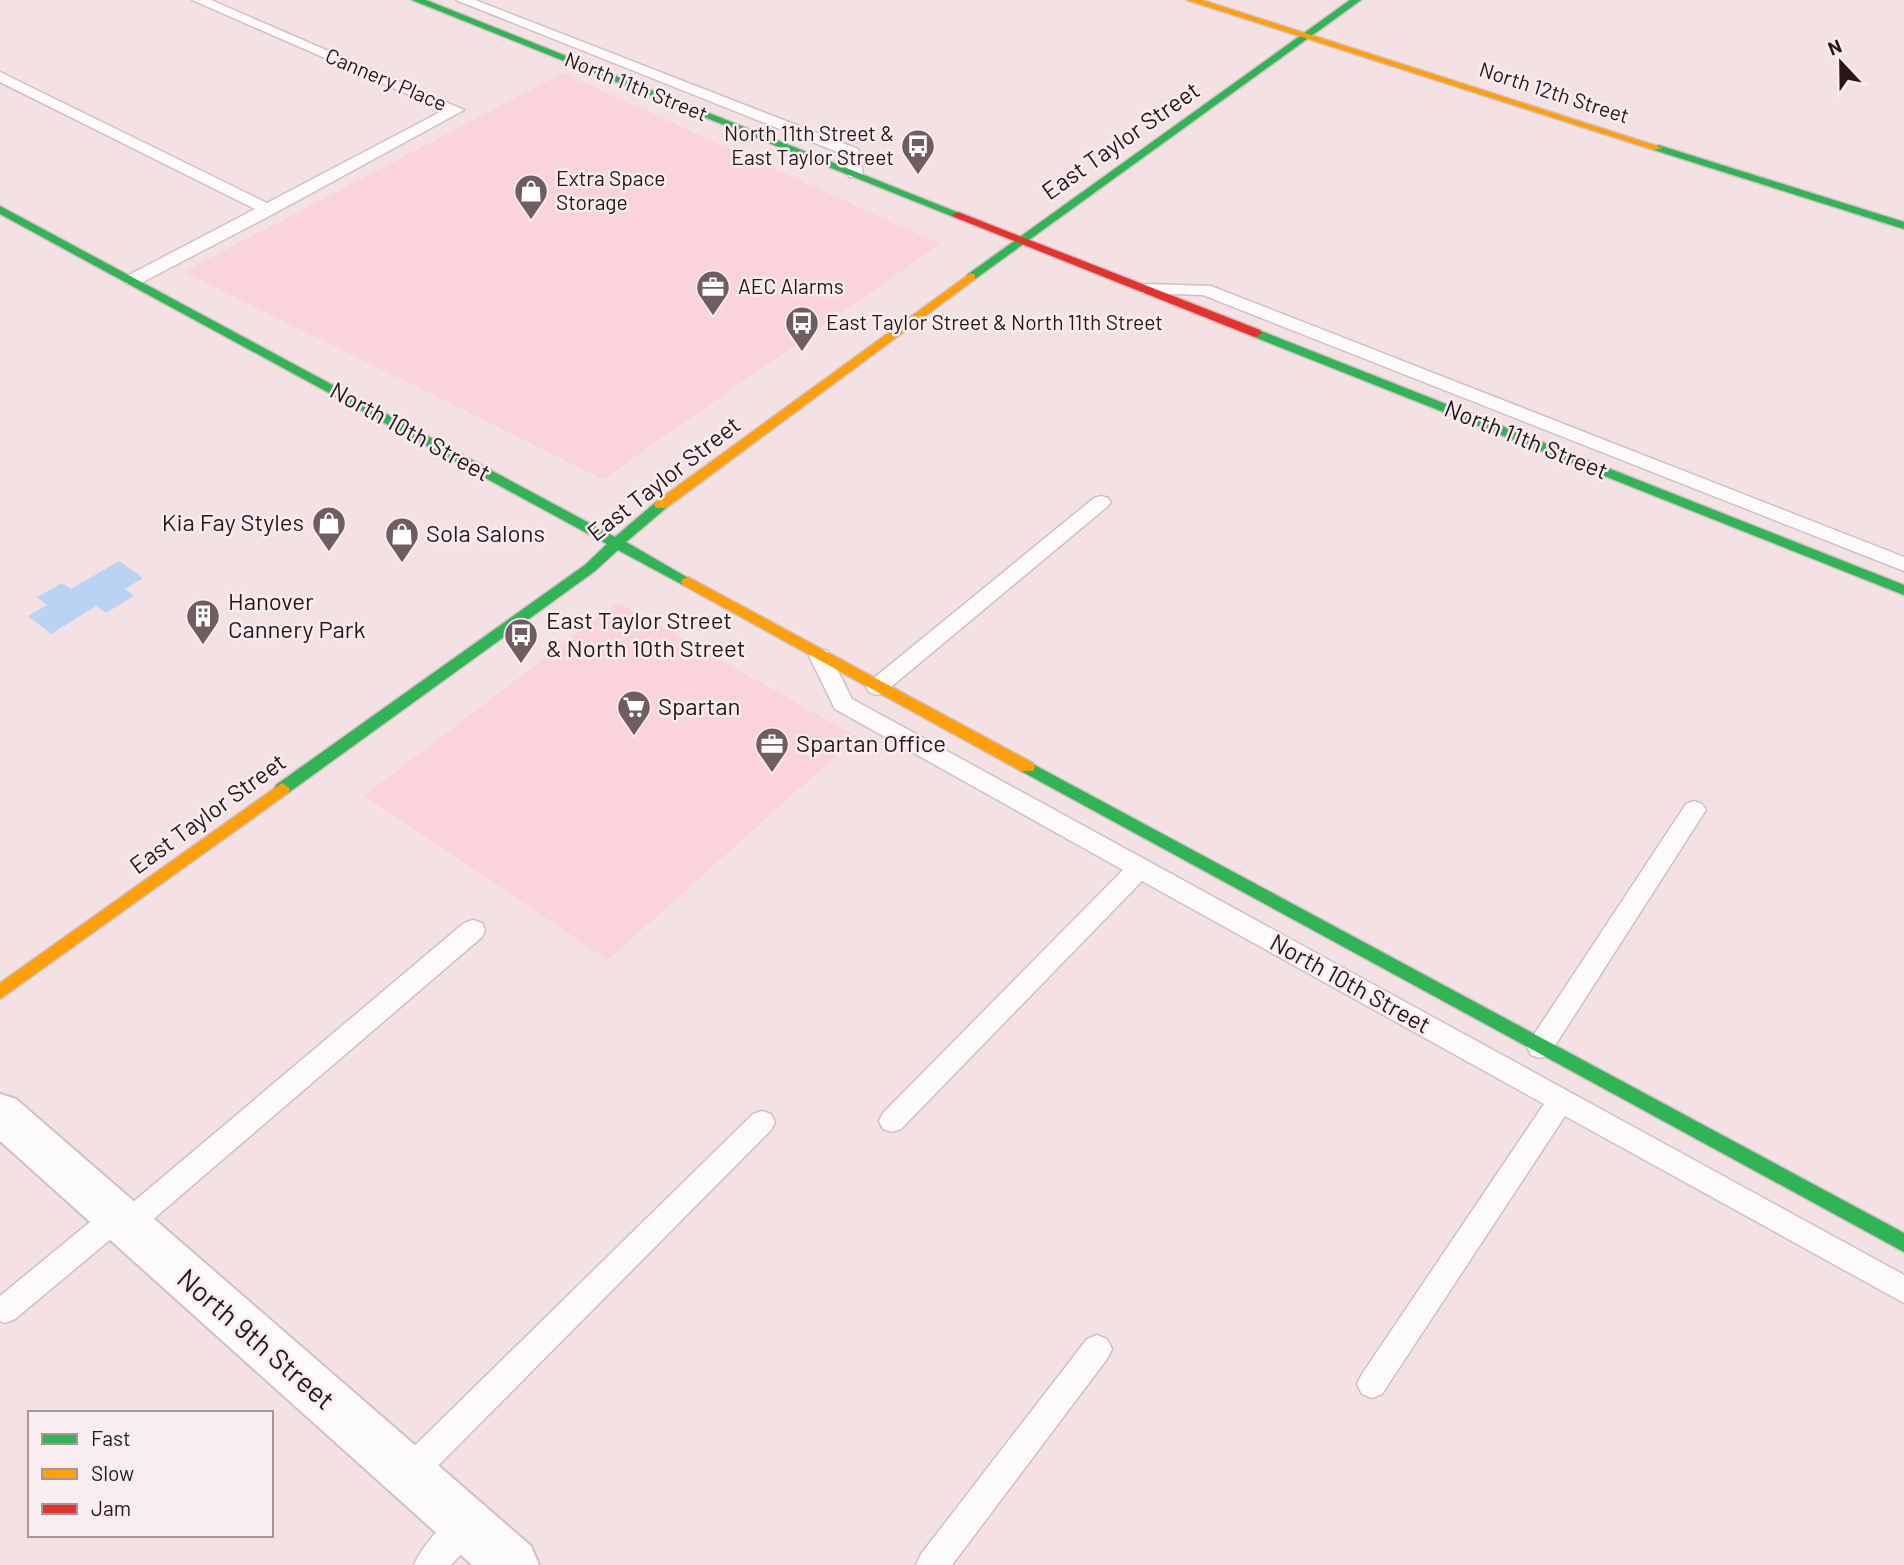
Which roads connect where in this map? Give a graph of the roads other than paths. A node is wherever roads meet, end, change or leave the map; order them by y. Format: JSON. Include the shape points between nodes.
{"nodes":[{"id":1,"x":199,"y":0,"type":"edge"},
{"id":2,"x":417,"y":0,"type":"edge"},
{"id":3,"x":463,"y":0,"type":"edge"},
{"id":4,"x":1192,"y":0,"type":"edge"},
{"id":5,"x":1356,"y":0,"type":"edge"},
{"id":6,"x":1307,"y":37,"type":"junction"},
{"id":7,"x":0,"y":76,"type":"edge"},
{"id":8,"x":855,"y":174,"type":"junction"},
{"id":9,"x":0,"y":209,"type":"edge"},
{"id":10,"x":269,"y":210,"type":"junction"},
{"id":11,"x":1904,"y":226,"type":"edge"},
{"id":12,"x":1022,"y":240,"type":"junction"},
{"id":13,"x":133,"y":280,"type":"junction"},
{"id":14,"x":1148,"y":289,"type":"junction"},
{"id":15,"x":1101,"y":502,"type":"dead end"},
{"id":16,"x":616,"y":544,"type":"junction"},
{"id":17,"x":1904,"y":564,"type":"edge"},
{"id":18,"x":1904,"y":590,"type":"edge"},
{"id":19,"x":820,"y":656,"type":"junction"},
{"id":20,"x":877,"y":687,"type":"junction"},
{"id":21,"x":1694,"y":810,"type":"dead end"},
{"id":22,"x":1140,"y":868,"type":"junction"},
{"id":23,"x":473,"y":930,"type":"dead end"},
{"id":24,"x":0,"y":992,"type":"edge"},
{"id":25,"x":1540,"y":1047,"type":"junction"},
{"id":26,"x":1561,"y":1101,"type":"junction"},
{"id":27,"x":0,"y":1113,"type":"edge"},
{"id":28,"x":892,"y":1121,"type":"dead end"},
{"id":29,"x":762,"y":1122,"type":"dead end"},
{"id":30,"x":122,"y":1221,"type":"junction"},
{"id":31,"x":1904,"y":1243,"type":"edge"},
{"id":32,"x":1904,"y":1290,"type":"edge"},
{"id":33,"x":5,"y":1310,"type":"dead end"},
{"id":34,"x":1097,"y":1349,"type":"dead end"},
{"id":35,"x":1372,"y":1384,"type":"dead end"},
{"id":36,"x":409,"y":1473,"type":"junction"},
{"id":37,"x":467,"y":1525,"type":"junction"},
{"id":38,"x":430,"y":1565,"type":"edge"},
{"id":39,"x":512,"y":1565,"type":"edge"},
{"id":40,"x":932,"y":1565,"type":"edge"}],
"edges":[{"from":1,"to":10,"type":"lane","name":"Cannery Place","via":[[456,110]]},
{"from":2,"to":8,"type":"main road","name":"North 11th Street"},
{"from":3,"to":8,"type":"lane","name":"North 11th Street","via":[[852,152]]},
{"from":4,"to":6,"type":"main road","name":"North 12th Street"},
{"from":5,"to":6,"type":"main road","name":"East Taylor Street"},
{"from":6,"to":11,"type":"main road","name":"North 12th Street"},
{"from":6,"to":12,"type":"main road","name":"East Taylor Street"},
{"from":7,"to":10,"type":"lane"},
{"from":8,"to":12,"type":"main road","name":"North 11th Street"},
{"from":9,"to":13,"type":"main road","name":"North 10th Street"},
{"from":10,"to":13,"type":"lane","name":"Cannery Place"},
{"from":12,"to":14,"type":"main road","name":"North 11th Street"},
{"from":12,"to":16,"type":"main road","name":"East Taylor Street","via":[[640,521]]},
{"from":13,"to":16,"type":"main road","name":"North 10th Street"},
{"from":14,"to":17,"type":"lane","name":"North 11th Street","via":[[1205,290]]},
{"from":14,"to":18,"type":"main road","name":"North 11th Street"},
{"from":15,"to":20,"type":"lane"},
{"from":16,"to":19,"type":"main road","name":"North 10th Street"},
{"from":16,"to":24,"type":"main road","name":"East Taylor Street","via":[[590,568]]},
{"from":19,"to":20,"type":"main road","name":"North 10th Street"},
{"from":19,"to":22,"type":"lane","name":"North 10th Street","via":[[843,704]]},
{"from":20,"to":25,"type":"main road","name":"North 10th Street"},
{"from":21,"to":25,"type":"lane"},
{"from":22,"to":26,"type":"lane","name":"North 10th Street"},
{"from":22,"to":28,"type":"lane"},
{"from":23,"to":30,"type":"lane"},
{"from":25,"to":31,"type":"main road","name":"North 10th Street"},
{"from":26,"to":32,"type":"lane","name":"North 10th Street"},
{"from":26,"to":35,"type":"lane"},
{"from":27,"to":30,"type":"street","name":"North 9th Street"},
{"from":29,"to":36,"type":"lane"},
{"from":30,"to":33,"type":"lane"},
{"from":30,"to":36,"type":"street","name":"North 9th Street"},
{"from":34,"to":40,"type":"lane"},
{"from":36,"to":37,"type":"street","name":"North 9th Street"},
{"from":37,"to":38,"type":"lane"},
{"from":37,"to":39,"type":"street","name":"North 9th Street"}]}
